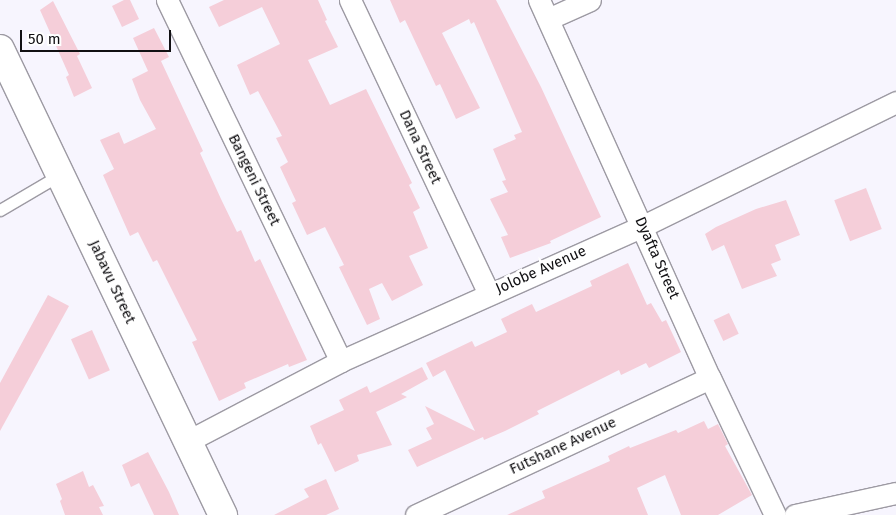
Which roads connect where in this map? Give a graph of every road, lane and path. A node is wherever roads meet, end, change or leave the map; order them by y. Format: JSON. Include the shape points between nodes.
{"nodes":[{"id":1,"x":167,"y":0,"type":"edge"},
{"id":2,"x":350,"y":0,"type":"edge"},
{"id":3,"x":590,"y":0,"type":"edge"},
{"id":4,"x":543,"y":9,"type":"edge"},
{"id":5,"x":0,"y":49,"type":"edge"},
{"id":6,"x":896,"y":102,"type":"edge"},
{"id":7,"x":61,"y":174,"type":"junction"},
{"id":8,"x":0,"y":210,"type":"edge"},
{"id":9,"x":643,"y":226,"type":"junction"},
{"id":10,"x":489,"y":294,"type":"junction"},
{"id":11,"x":341,"y":361,"type":"junction"},
{"id":12,"x":710,"y":378,"type":"junction"},
{"id":13,"x":188,"y":441,"type":"junction"},
{"id":14,"x":896,"y":493,"type":"edge"},
{"id":15,"x":223,"y":515,"type":"edge"},
{"id":16,"x":416,"y":515,"type":"edge"},
{"id":17,"x":775,"y":515,"type":"edge"},
{"id":18,"x":795,"y":515,"type":"edge"}],
"edges":[{"from":1,"to":11,"type":"street","name":"Bangeni Street"},
{"from":2,"to":10,"type":"street","name":"Dana Street"},
{"from":3,"to":4,"type":"street"},
{"from":4,"to":9,"type":"street","name":"Dyafta Street"},
{"from":5,"to":7,"type":"street","name":"Jabavu Street"},
{"from":6,"to":9,"type":"street","name":"Jolobe Avenue"},
{"from":7,"to":8,"type":"lane"},
{"from":7,"to":13,"type":"street","name":"Jabavu Street"},
{"from":9,"to":10,"type":"street","name":"Jolobe Avenue"},
{"from":9,"to":12,"type":"street","name":"Dyafta Street"},
{"from":10,"to":11,"type":"street","name":"Jolobe Avenue"},
{"from":11,"to":13,"type":"street","name":"Jolobe Avenue"},
{"from":12,"to":16,"type":"street","name":"Futshane Avenue"},
{"from":12,"to":17,"type":"street","name":"Dyafta Street"},
{"from":13,"to":15,"type":"street","name":"Jabavu Street"},
{"from":14,"to":18,"type":"street"}]}
